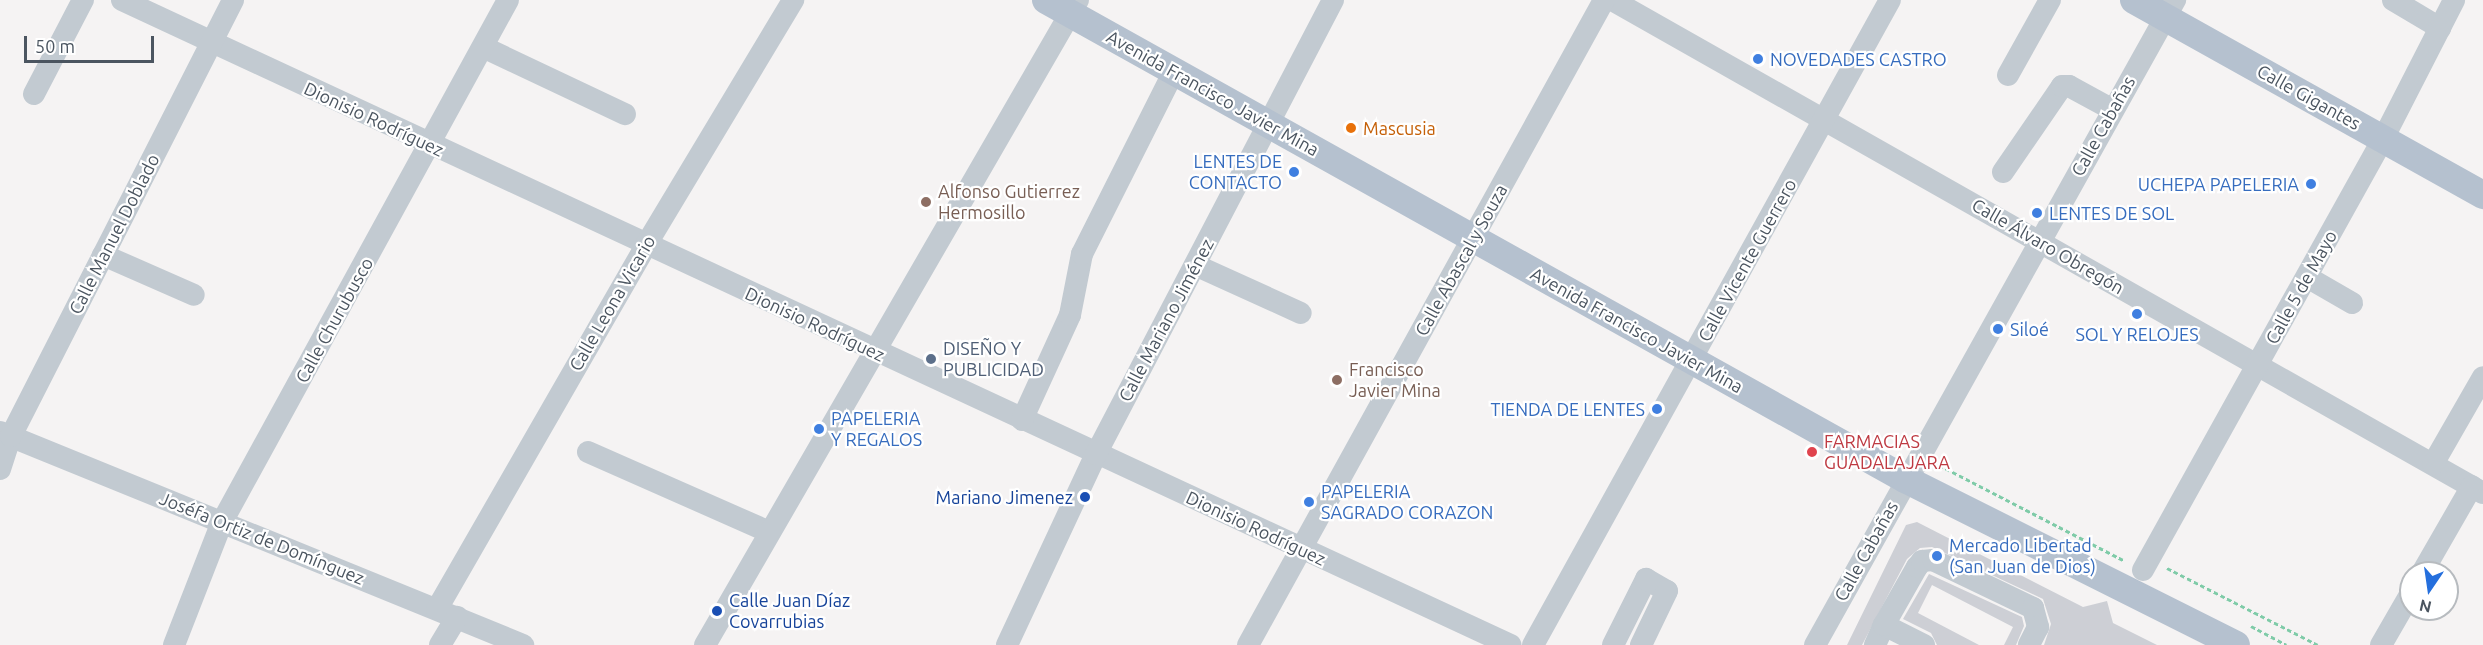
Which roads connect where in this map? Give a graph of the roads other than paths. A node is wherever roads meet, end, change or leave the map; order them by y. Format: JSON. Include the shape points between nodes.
{"nodes":[{"id":1,"x":82,"y":0,"type":"edge"},
{"id":2,"x":122,"y":0,"type":"edge"},
{"id":3,"x":233,"y":0,"type":"edge"},
{"id":4,"x":508,"y":0,"type":"edge"},
{"id":5,"x":793,"y":0,"type":"edge"},
{"id":6,"x":1333,"y":0,"type":"edge"},
{"id":7,"x":1604,"y":0,"type":"edge"},
{"id":8,"x":1612,"y":0,"type":"edge"},
{"id":9,"x":1890,"y":0,"type":"edge"},
{"id":10,"x":2050,"y":0,"type":"edge"},
{"id":11,"x":2134,"y":0,"type":"edge"},
{"id":12,"x":2393,"y":0,"type":"edge"},
{"id":13,"x":2454,"y":0,"type":"edge"},
{"id":14,"x":1065,"y":4,"type":"edge"},
{"id":15,"x":2170,"y":9,"type":"edge"},
{"id":16,"x":2440,"y":28,"type":"junction"},
{"id":17,"x":211,"y":42,"type":"junction"},
{"id":18,"x":483,"y":48,"type":"junction"},
{"id":19,"x":1174,"y":71,"type":"junction"},
{"id":20,"x":2008,"y":75,"type":"dead end"},
{"id":21,"x":34,"y":94,"type":"dead end"},
{"id":22,"x":2113,"y":110,"type":"junction"},
{"id":23,"x":625,"y":114,"type":"dead end"},
{"id":24,"x":1824,"y":120,"type":"junction"},
{"id":25,"x":1269,"y":124,"type":"junction"},
{"id":26,"x":2383,"y":139,"type":"junction"},
{"id":27,"x":431,"y":146,"type":"junction"},
{"id":28,"x":2003,"y":172,"type":"dead end"},
{"id":29,"x":2483,"y":195,"type":"edge"},
{"id":30,"x":1473,"y":238,"type":"junction"},
{"id":31,"x":2039,"y":241,"type":"junction"},
{"id":32,"x":645,"y":245,"type":"junction"},
{"id":33,"x":103,"y":255,"type":"junction"},
{"id":34,"x":1195,"y":265,"type":"junction"},
{"id":35,"x":2307,"y":277,"type":"junction"},
{"id":36,"x":194,"y":295,"type":"dead end"},
{"id":37,"x":2352,"y":303,"type":"dead end"},
{"id":38,"x":1301,"y":313,"type":"dead end"},
{"id":39,"x":875,"y":352,"type":"junction"},
{"id":40,"x":1692,"y":361,"type":"junction"},
{"id":41,"x":2258,"y":366,"type":"junction"},
{"id":42,"x":2483,"y":377,"type":"edge"},
{"id":43,"x":1022,"y":420,"type":"junction"},
{"id":44,"x":5,"y":434,"type":"edge"},
{"id":45,"x":588,"y":452,"type":"dead end"},
{"id":46,"x":1096,"y":454,"type":"junction"},
{"id":47,"x":2433,"y":464,"type":"junction"},
{"id":48,"x":0,"y":470,"type":"edge"},
{"id":49,"x":1905,"y":479,"type":"junction"},
{"id":50,"x":2477,"y":490,"type":"edge"},
{"id":51,"x":222,"y":522,"type":"junction"},
{"id":52,"x":769,"y":532,"type":"junction"},
{"id":53,"x":1300,"y":549,"type":"junction"},
{"id":54,"x":2430,"y":561,"type":"edge"},
{"id":55,"x":2146,"y":564,"type":"road end"},
{"id":56,"x":447,"y":613,"type":"junction"},
{"id":57,"x":2399,"y":614,"type":"edge"},
{"id":58,"x":1879,"y":635,"type":"edge"},
{"id":59,"x":174,"y":645,"type":"edge"},
{"id":60,"x":440,"y":645,"type":"edge"},
{"id":61,"x":523,"y":645,"type":"edge"},
{"id":62,"x":705,"y":645,"type":"edge"},
{"id":63,"x":1007,"y":645,"type":"edge"},
{"id":64,"x":1248,"y":645,"type":"edge"},
{"id":65,"x":1510,"y":645,"type":"edge"},
{"id":66,"x":1533,"y":645,"type":"edge"},
{"id":67,"x":1613,"y":645,"type":"edge"},
{"id":68,"x":1641,"y":645,"type":"edge"},
{"id":69,"x":1815,"y":645,"type":"edge"},
{"id":70,"x":1924,"y":645,"type":"edge"},
{"id":71,"x":2029,"y":645,"type":"edge"},
{"id":72,"x":2236,"y":645,"type":"edge"},
{"id":73,"x":2381,"y":645,"type":"edge"}],
"edges":[{"from":1,"to":21,"type":"street"},
{"from":2,"to":17,"type":"street","name":"Dionisio Rodríguez"},
{"from":3,"to":17,"type":"street","name":"Calle Manuel Doblado"},
{"from":4,"to":18,"type":"street","name":"Calle Churubusco"},
{"from":5,"to":32,"type":"street","name":"Calle Leona Vicario"},
{"from":6,"to":25,"type":"street","name":"Calle Mariano Jiménez"},
{"from":7,"to":30,"type":"street","name":"Calle Abascal y Souza"},
{"from":8,"to":24,"type":"street","name":"Calle Álvaro Obregón"},
{"from":9,"to":24,"type":"street","name":"Calle Vicente Guerrero"},
{"from":10,"to":20,"type":"street"},
{"from":11,"to":15,"type":"main road","name":"Calle Gigantes"},
{"from":12,"to":16,"type":"street"},
{"from":13,"to":16,"type":"street","name":"Calle 5 de Mayo"},
{"from":14,"to":19,"type":"main road","name":"Avenida Francisco Javier Mina"},
{"from":14,"to":39,"type":"street"},
{"from":15,"to":22,"type":"street","name":"Calle Cabañas"},
{"from":15,"to":26,"type":"main road","name":"Calle Gigantes"},
{"from":16,"to":26,"type":"street","name":"Calle 5 de Mayo"},
{"from":17,"to":27,"type":"street","name":"Dionisio Rodríguez"},
{"from":17,"to":33,"type":"street","name":"Calle Manuel Doblado"},
{"from":18,"to":23,"type":"street"},
{"from":18,"to":27,"type":"street","name":"Calle Churubusco"},
{"from":19,"to":25,"type":"main road","name":"Avenida Francisco Javier Mina"},
{"from":19,"to":43,"type":"street","via":[[1082,254],[1070,315]]},
{"from":22,"to":28,"type":"street","via":[[2062,86]]},
{"from":22,"to":31,"type":"street","name":"Calle Cabañas"},
{"from":24,"to":31,"type":"street","name":"Calle Álvaro Obregón"},
{"from":24,"to":40,"type":"street","name":"Calle Vicente Guerrero"},
{"from":25,"to":30,"type":"main road","name":"Avenida Francisco Javier Mina"},
{"from":25,"to":34,"type":"street","name":"Calle Mariano Jiménez"},
{"from":26,"to":29,"type":"main road","name":"Calle Gigantes"},
{"from":26,"to":35,"type":"street","name":"Calle 5 de Mayo"},
{"from":27,"to":32,"type":"street","name":"Dionisio Rodríguez"},
{"from":27,"to":51,"type":"street","name":"Calle Churubusco"},
{"from":30,"to":40,"type":"main road","name":"Avenida Francisco Javier Mina"},
{"from":30,"to":53,"type":"street","name":"Calle Abascal y Souza"},
{"from":31,"to":41,"type":"street","name":"Calle Álvaro Obregón"},
{"from":31,"to":49,"type":"street","name":"Calle Cabañas"},
{"from":32,"to":39,"type":"street","name":"Dionisio Rodríguez"},
{"from":32,"to":56,"type":"street","name":"Calle Leona Vicario"},
{"from":33,"to":36,"type":"street"},
{"from":33,"to":44,"type":"street","name":"Calle Manuel Doblado"},
{"from":34,"to":38,"type":"street"},
{"from":34,"to":46,"type":"street","name":"Calle Mariano Jiménez"},
{"from":35,"to":37,"type":"street"},
{"from":35,"to":41,"type":"street","name":"Calle 5 de Mayo"},
{"from":39,"to":43,"type":"street","name":"Dionisio Rodríguez"},
{"from":39,"to":52,"type":"street"},
{"from":40,"to":49,"type":"main road","name":"Avenida Francisco Javier Mina"},
{"from":40,"to":66,"type":"street","name":"Calle Vicente Guerrero"},
{"from":41,"to":47,"type":"street","name":"Calle Álvaro Obregón"},
{"from":41,"to":55,"type":"street","name":"Calle 5 de Mayo"},
{"from":42,"to":47,"type":"street"},
{"from":43,"to":46,"type":"street","name":"Dionisio Rodríguez"},
{"from":44,"to":48,"type":"street","name":"Calle Manuel Doblado"},
{"from":44,"to":51,"type":"street","name":"Joséfa Ortiz de Domínguez"},
{"from":45,"to":52,"type":"street"},
{"from":46,"to":53,"type":"street","name":"Dionisio Rodríguez"},
{"from":46,"to":63,"type":"street","name":"Calle Mariano Jiménez"},
{"from":47,"to":50,"type":"street","name":"Calle Álvaro Obregón"},
{"from":49,"to":69,"type":"street","name":"Calle Cabañas"},
{"from":49,"to":72,"type":"main road","name":"Avenida Francisco Javier Mina"},
{"from":50,"to":54,"type":"street"},
{"from":51,"to":56,"type":"street","name":"Joséfa Ortiz de Domínguez"},
{"from":51,"to":59,"type":"street","name":"Calle Churubusco"},
{"from":52,"to":62,"type":"street"},
{"from":53,"to":64,"type":"street","name":"Calle Abascal y Souza"},
{"from":53,"to":65,"type":"street","name":"Dionisio Rodríguez"},
{"from":56,"to":60,"type":"street","name":"Calle Leona Vicario"},
{"from":56,"to":61,"type":"street","name":"Joséfa Ortiz de Domínguez"},
{"from":57,"to":73,"type":"street"},
{"from":58,"to":70,"type":"street"},
{"from":58,"to":71,"type":"street","via":[[1917,567],[1922,561],[1933,560],[2033,608],[2038,627]]},
{"from":67,"to":68,"type":"street","via":[[1646,579],[1667,591]]}]}
